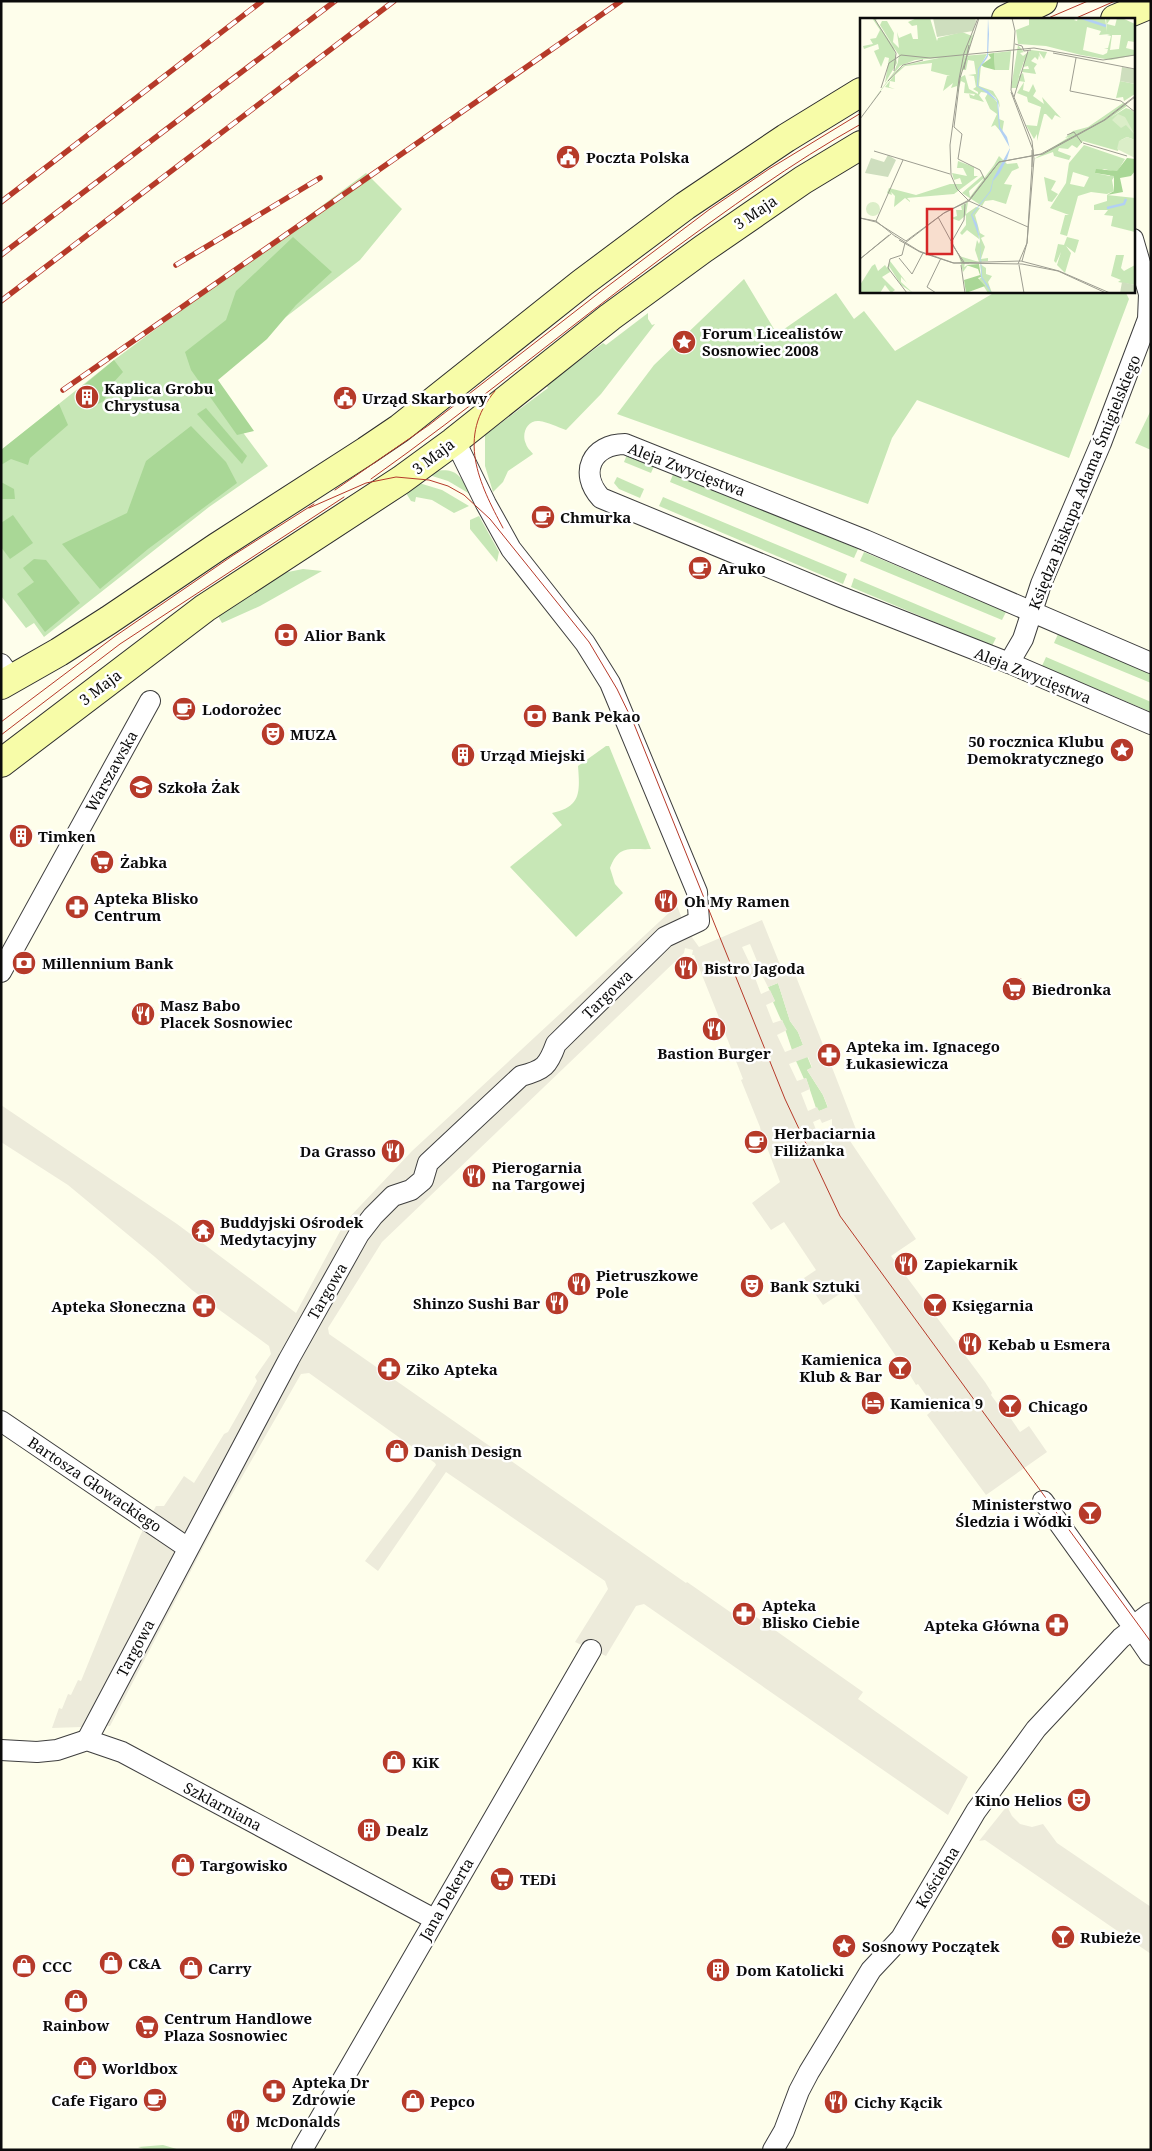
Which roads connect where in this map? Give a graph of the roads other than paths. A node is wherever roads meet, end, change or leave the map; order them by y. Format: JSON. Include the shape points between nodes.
{"nodes":[{"id":1,"x":1044,"y":1,"type":"edge"},
{"id":2,"x":1151,"y":4,"type":"edge"},
{"id":3,"x":1008,"y":18,"type":"edge"},
{"id":4,"x":1117,"y":18,"type":"edge"},
{"id":5,"x":860,"y":93,"type":"edge"},
{"id":6,"x":860,"y":146,"type":"edge"},
{"id":7,"x":1134,"y":242,"type":"edge"},
{"id":8,"x":453,"y":442,"type":"junction"},
{"id":9,"x":1032,"y":613,"type":"junction"},
{"id":10,"x":1009,"y":663,"type":"junction"},
{"id":11,"x":1151,"y":663,"type":"edge"},
{"id":12,"x":5,"y":676,"type":"edge"},
{"id":13,"x":150,"y":700,"type":"dead end"},
{"id":14,"x":1151,"y":724,"type":"edge"},
{"id":15,"x":1,"y":763,"type":"edge"},
{"id":16,"x":1,"y":972,"type":"edge"},
{"id":17,"x":1,"y":1421,"type":"edge"},
{"id":18,"x":1044,"y":1501,"type":"dead end"},
{"id":19,"x":188,"y":1548,"type":"junction"},
{"id":20,"x":1142,"y":1622,"type":"edge"},
{"id":21,"x":590,"y":1650,"type":"dead end"},
{"id":22,"x":1151,"y":1653,"type":"edge"},
{"id":23,"x":87,"y":1740,"type":"junction"},
{"id":24,"x":1,"y":1750,"type":"edge"},
{"id":25,"x":434,"y":1919,"type":"junction"},
{"id":26,"x":302,"y":2150,"type":"edge"},
{"id":27,"x":773,"y":2150,"type":"edge"}],
"edges":[{"from":1,"to":3,"type":"main road"},
{"from":2,"to":4,"type":"main road"},
{"from":5,"to":12,"type":"main road","via":[[685,206],[582,283],[400,428],[109,620]]},
{"from":6,"to":8,"type":"main road","name":"3 Maja","via":[[702,249],[610,317]]},
{"from":7,"to":9,"type":"street","name":"Księdza Biskupa Adama Śmigielskiego","via":[[1149,294],[1148,319]]},
{"from":8,"to":15,"type":"main road","name":"3 Maja","via":[[392,486],[205,608]]},
{"from":8,"to":19,"type":"street","name":"Targowa","via":[[511,549],[585,643],[610,683],[697,892],[700,921],[665,938],[556,1044],[550,1061],[539,1072],[521,1076],[428,1164],[423,1180],[411,1190],[394,1196],[373,1216],[359,1234],[310,1321]]},
{"from":9,"to":10,"type":"street","name":"Księdza Biskupa Adama Śmigielskiego","via":[[1023,639]]},
{"from":9,"to":10,"type":"street","name":"Aleja Zwycięstwa","via":[[865,540],[625,444],[606,447],[592,462],[589,471],[591,484],[601,498]]},
{"from":9,"to":11,"type":"street","name":"Aleja Zwycięstwa"},
{"from":10,"to":14,"type":"street","name":"Aleja Zwycięstwa"},
{"from":13,"to":16,"type":"street","name":"Warszawska"},
{"from":17,"to":19,"type":"street","name":"Bartosza Głowackiego"},
{"from":18,"to":20,"type":"street"},
{"from":19,"to":23,"type":"street","name":"Targowa"},
{"from":20,"to":22,"type":"street"},
{"from":20,"to":27,"type":"street","name":"Kościelna","via":[[1122,1638],[1036,1729],[976,1811],[900,1938],[871,1970],[809,2072]]},
{"from":21,"to":25,"type":"street","name":"Jana Dekerta"},
{"from":23,"to":24,"type":"street","via":[[57,1750]]},
{"from":23,"to":25,"type":"street","name":"Szklarniana","via":[[122,1752]]},
{"from":25,"to":26,"type":"street","name":"Jana Dekerta"}]}
